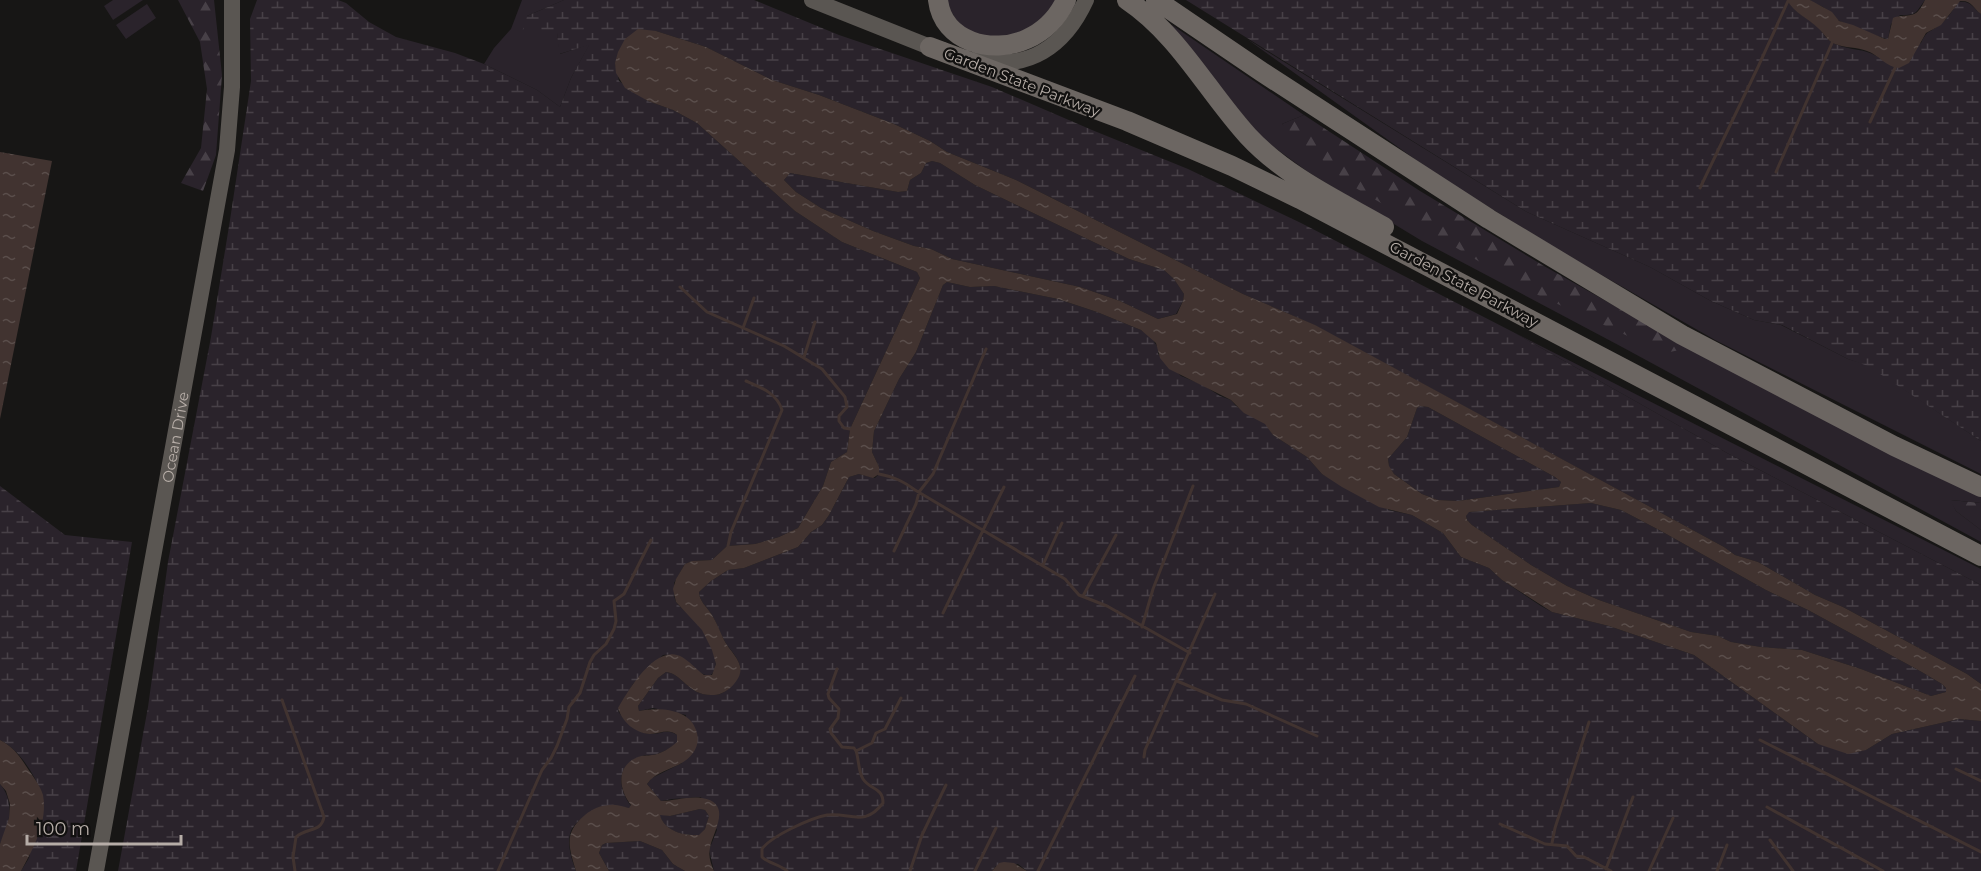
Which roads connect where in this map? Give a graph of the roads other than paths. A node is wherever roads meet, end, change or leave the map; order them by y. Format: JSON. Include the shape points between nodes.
{"nodes":[{"id":1,"x":232,"y":0,"type":"edge"},
{"id":2,"x":812,"y":0,"type":"edge"},
{"id":3,"x":938,"y":0,"type":"edge"},
{"id":4,"x":1066,"y":0,"type":"edge"},
{"id":5,"x":1086,"y":0,"type":"edge"},
{"id":6,"x":1127,"y":0,"type":"edge"},
{"id":7,"x":1156,"y":0,"type":"edge"},
{"id":8,"x":930,"y":47,"type":"junction"},
{"id":9,"x":1619,"y":365,"type":"junction"},
{"id":10,"x":1981,"y":487,"type":"edge"},
{"id":11,"x":1981,"y":556,"type":"edge"},
{"id":12,"x":96,"y":871,"type":"edge"}],
"edges":[{"from":1,"to":12,"type":"main road","name":"Ocean Drive","via":[[227,150]]},
{"from":2,"to":8,"type":"main road"},
{"from":3,"to":4,"type":"highway","via":[[945,23],[954,32],[976,42],[1001,45],[1026,40],[1041,31]]},
{"from":5,"to":8,"type":"main road","via":[[1078,18],[1058,41],[1027,59],[990,62]]},
{"from":6,"to":9,"type":"highway","via":[[1165,32],[1248,135],[1287,170]]},
{"from":7,"to":10,"type":"highway","via":[[1450,195],[1682,335]]},
{"from":8,"to":9,"type":"highway","name":"Garden State Parkway","via":[[1100,111],[1240,170],[1336,216]]},
{"from":9,"to":11,"type":"highway","name":"Garden State Parkway"}]}
